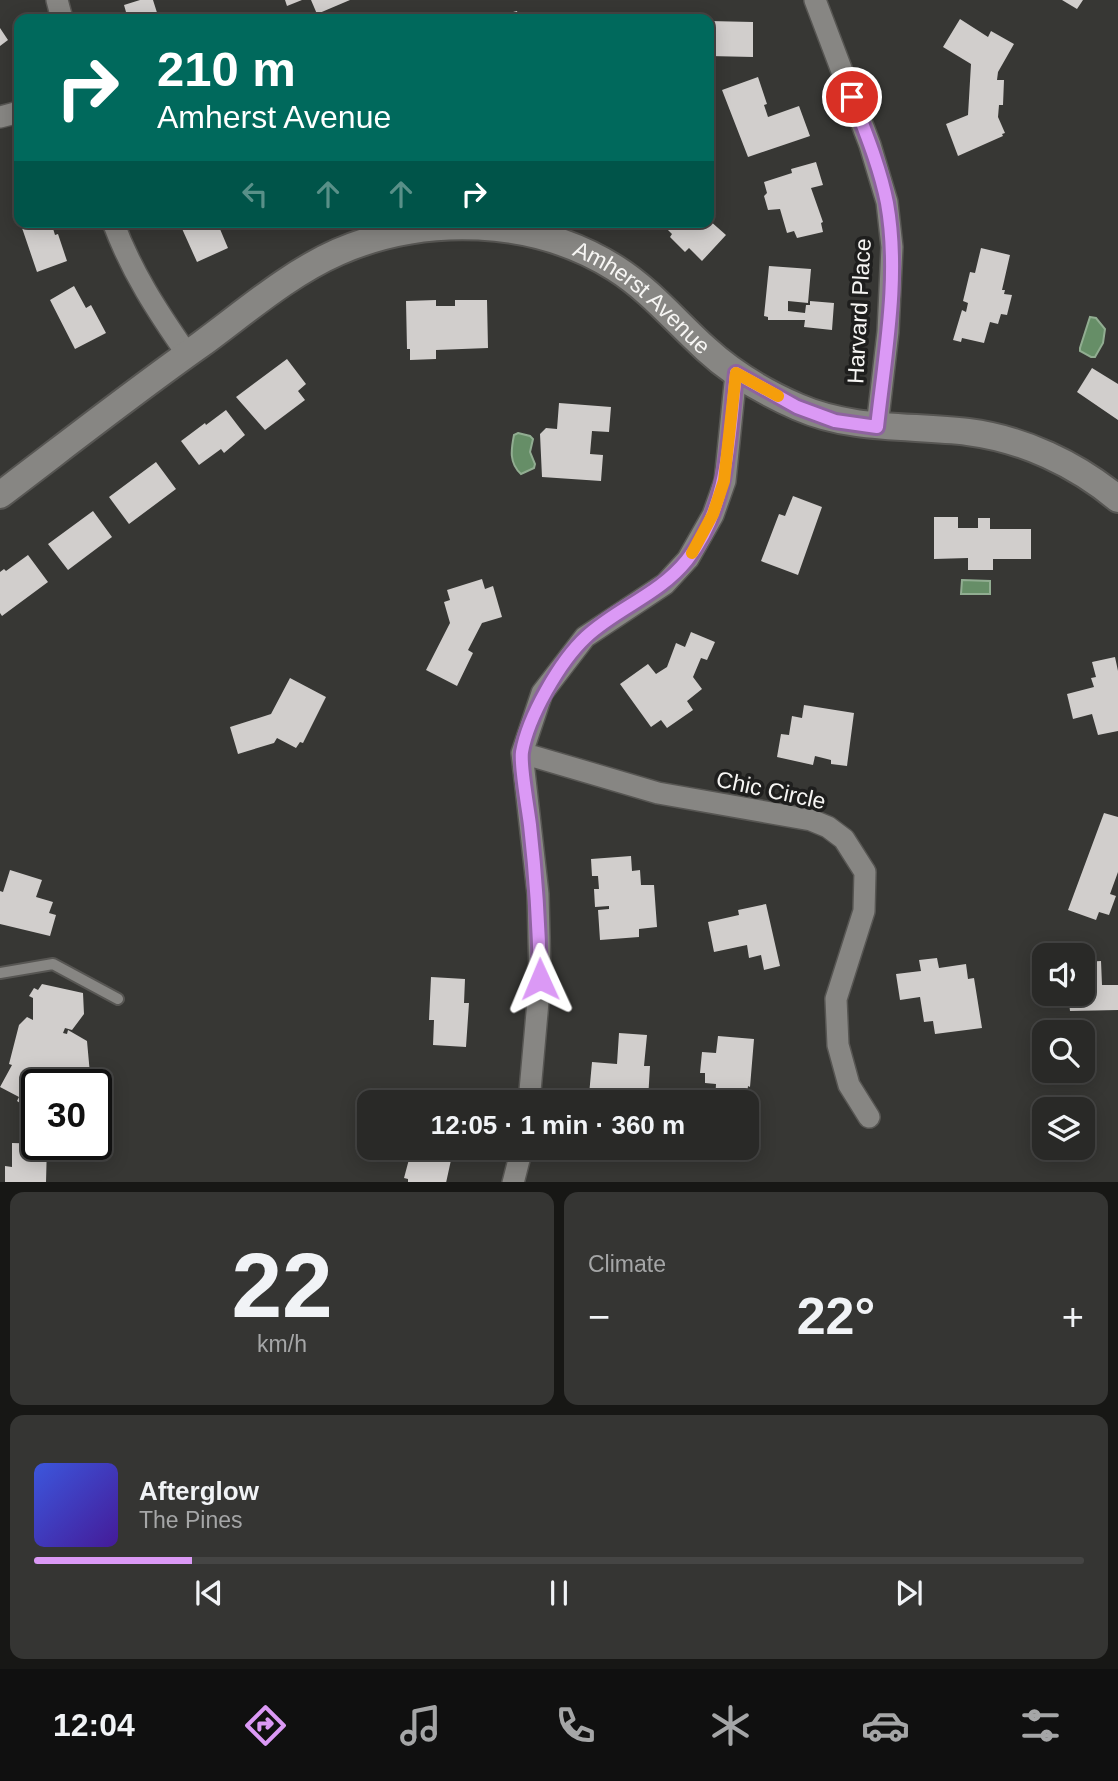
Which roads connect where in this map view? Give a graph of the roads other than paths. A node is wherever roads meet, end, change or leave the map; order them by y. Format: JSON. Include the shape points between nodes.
{"nodes":[{"id":1,"x":815,"y":0,"type":"edge"},
{"id":2,"x":115,"y":228,"type":"edge"},
{"id":3,"x":407,"y":228,"type":"edge"},
{"id":4,"x":495,"y":228,"type":"edge"},
{"id":5,"x":187,"y":354,"type":"junction"},
{"id":6,"x":736,"y":373,"type":"junction"},
{"id":7,"x":877,"y":427,"type":"junction"},
{"id":8,"x":0,"y":495,"type":"edge"},
{"id":9,"x":1118,"y":499,"type":"edge"},
{"id":10,"x":522,"y":753,"type":"junction"},
{"id":11,"x":0,"y":973,"type":"edge"},
{"id":12,"x":118,"y":999,"type":"dead end"},
{"id":13,"x":530,"y":1090,"type":"edge"},
{"id":14,"x":869,"y":1117,"type":"dead end"},
{"id":15,"x":519,"y":1160,"type":"edge"},
{"id":16,"x":513,"y":1182,"type":"edge"}],
"edges":[{"from":1,"to":7,"type":"street","name":"Harvard Place","via":[[887,202],[892,247]]},
{"from":2,"to":5,"type":"street","via":[[157,311]]},
{"from":3,"to":5,"type":"street","name":"Amherst Avenue","via":[[336,253],[299,273]]},
{"from":4,"to":6,"type":"street","name":"Amherst Avenue","via":[[578,249],[616,268]]},
{"from":5,"to":8,"type":"street","name":"Amherst Avenue"},
{"from":6,"to":7,"type":"street","name":"Amherst Avenue","via":[[797,407],[835,421]]},
{"from":6,"to":10,"type":"street","via":[[724,481],[701,537],[665,584],[585,637],[542,693]]},
{"from":7,"to":9,"type":"street","name":"Amherst Avenue","via":[[970,432],[1015,442],[1055,458]]},
{"from":10,"to":13,"type":"street","via":[[539,906],[540,979]]},
{"from":10,"to":14,"type":"street","name":"Chic Circle","via":[[658,793],[811,820],[844,839],[865,872],[864,911],[836,999],[838,1045],[849,1085]]},
{"from":11,"to":12,"type":"lane","via":[[53,964]]},
{"from":15,"to":16,"type":"street"}]}
